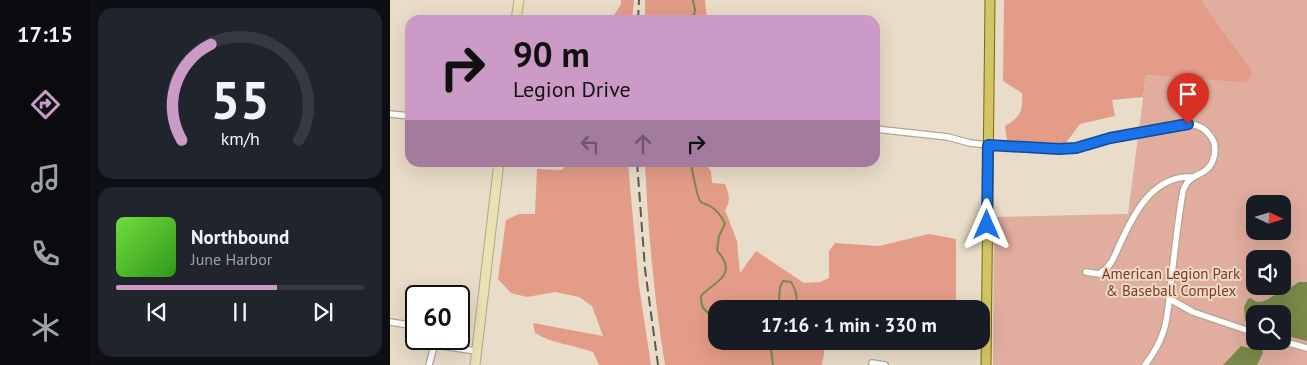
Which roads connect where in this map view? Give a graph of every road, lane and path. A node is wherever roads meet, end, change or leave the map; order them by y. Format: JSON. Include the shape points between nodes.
{"nodes":[{"id":1,"x":519,"y":0,"type":"edge"},
{"id":2,"x":990,"y":0,"type":"edge"},
{"id":3,"x":517,"y":15,"type":"edge"},
{"id":4,"x":390,"y":114,"type":"edge"},
{"id":5,"x":405,"y":116,"type":"edge"},
{"id":6,"x":880,"y":130,"type":"edge"},
{"id":7,"x":988,"y":145,"type":"junction"},
{"id":8,"x":498,"y":167,"type":"edge"},
{"id":9,"x":1192,"y":177,"type":"junction"},
{"id":10,"x":1086,"y":272,"type":"dead end"},
{"id":11,"x":1170,"y":299,"type":"junction"},
{"id":12,"x":390,"y":322,"type":"edge"},
{"id":13,"x":405,"y":324,"type":"edge"},
{"id":14,"x":1246,"y":329,"type":"edge"},
{"id":15,"x":1291,"y":344,"type":"edge"},
{"id":16,"x":1307,"y":348,"type":"edge"},
{"id":17,"x":432,"y":350,"type":"edge"},
{"id":18,"x":469,"y":350,"type":"edge"},
{"id":19,"x":476,"y":351,"type":"junction"},
{"id":20,"x":872,"y":363,"type":"dead end"},
{"id":21,"x":429,"y":365,"type":"edge"},
{"id":22,"x":475,"y":365,"type":"edge"},
{"id":23,"x":885,"y":365,"type":"edge"},
{"id":24,"x":986,"y":365,"type":"edge"},
{"id":25,"x":1145,"y":365,"type":"edge"}],
"edges":[{"from":1,"to":3,"type":"main road"},
{"from":2,"to":7,"type":"main road"},
{"from":4,"to":5,"type":"street"},
{"from":6,"to":7,"type":"street"},
{"from":7,"to":9,"type":"street","via":[[1076,148],[1110,138],[1197,125],[1206,130],[1215,150],[1207,170]]},
{"from":7,"to":24,"type":"main road"},
{"from":8,"to":19,"type":"main road"},
{"from":9,"to":10,"type":"street","via":[[1175,179],[1155,190],[1137,210],[1110,264],[1100,274]]},
{"from":9,"to":11,"type":"street","via":[[1185,184],[1182,197]]},
{"from":11,"to":14,"type":"street","via":[[1193,312]]},
{"from":11,"to":25,"type":"street","via":[[1165,330]]},
{"from":12,"to":13,"type":"street"},
{"from":15,"to":16,"type":"street"},
{"from":17,"to":21,"type":"street"},
{"from":18,"to":19,"type":"street"},
{"from":19,"to":22,"type":"main road"},
{"from":20,"to":23,"type":"street"}]}
